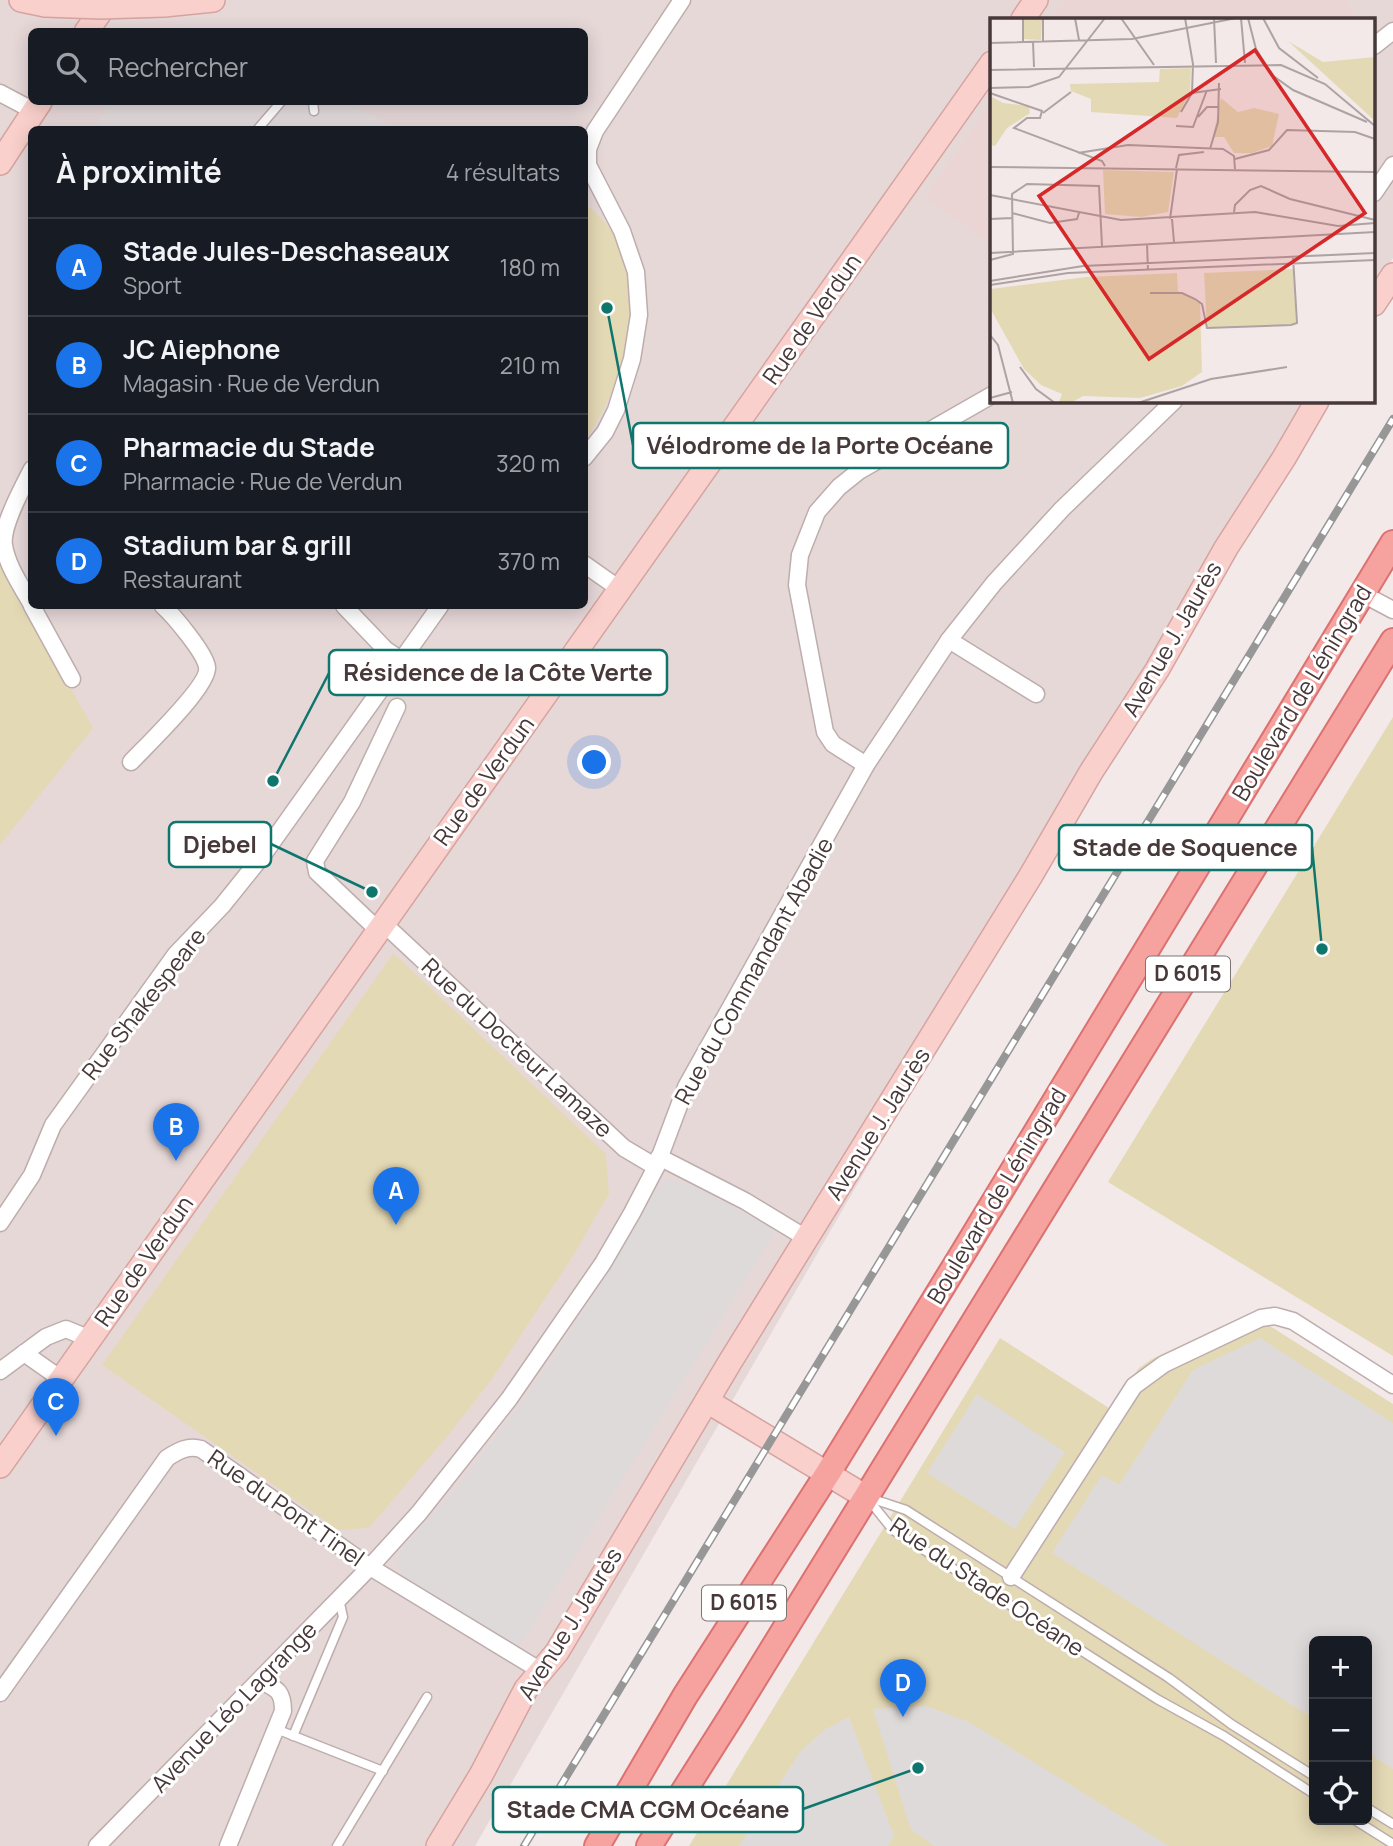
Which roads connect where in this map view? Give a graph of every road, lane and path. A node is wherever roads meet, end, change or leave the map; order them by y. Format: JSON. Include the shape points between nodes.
{"nodes":[{"id":1,"x":21,"y":0,"type":"edge"},
{"id":2,"x":109,"y":0,"type":"edge"},
{"id":3,"x":213,"y":0,"type":"edge"},
{"id":4,"x":682,"y":0,"type":"edge"},
{"id":5,"x":1036,"y":0,"type":"edge"},
{"id":6,"x":1024,"y":18,"type":"edge"},
{"id":7,"x":89,"y":28,"type":"edge"},
{"id":8,"x":1393,"y":31,"type":"edge"},
{"id":9,"x":1376,"y":44,"type":"edge"},
{"id":10,"x":990,"y":65,"type":"edge"},
{"id":11,"x":0,"y":93,"type":"edge"},
{"id":12,"x":28,"y":103,"type":"edge"},
{"id":13,"x":278,"y":105,"type":"edge"},
{"id":14,"x":37,"y":106,"type":"edge"},
{"id":15,"x":260,"y":126,"type":"edge"},
{"id":16,"x":588,"y":149,"type":"edge"},
{"id":17,"x":0,"y":163,"type":"edge"},
{"id":18,"x":588,"y":165,"type":"edge"},
{"id":19,"x":1393,"y":165,"type":"edge"},
{"id":20,"x":1376,"y":191,"type":"edge"},
{"id":21,"x":1385,"y":276,"type":"edge"},
{"id":22,"x":1376,"y":299,"type":"edge"},
{"id":23,"x":990,"y":395,"type":"edge"},
{"id":24,"x":1173,"y":402,"type":"edge"},
{"id":25,"x":1316,"y":402,"type":"edge"},
{"id":26,"x":588,"y":453,"type":"edge"},
{"id":27,"x":28,"y":478,"type":"edge"},
{"id":28,"x":1,"y":543,"type":"edge"},
{"id":29,"x":1393,"y":543,"type":"edge"},
{"id":30,"x":588,"y":567,"type":"edge"},
{"id":31,"x":621,"y":590,"type":"junction"},
{"id":32,"x":1362,"y":593,"type":"junction"},
{"id":33,"x":28,"y":598,"type":"edge"},
{"id":34,"x":34,"y":609,"type":"edge"},
{"id":35,"x":169,"y":609,"type":"edge"},
{"id":36,"x":347,"y":609,"type":"edge"},
{"id":37,"x":438,"y":609,"type":"edge"},
{"id":38,"x":1393,"y":610,"type":"edge"},
{"id":39,"x":949,"y":640,"type":"junction"},
{"id":40,"x":1393,"y":641,"type":"edge"},
{"id":41,"x":401,"y":660,"type":"junction"},
{"id":42,"x":72,"y":679,"type":"dead end"},
{"id":43,"x":1035,"y":694,"type":"dead end"},
{"id":44,"x":397,"y":707,"type":"dead end"},
{"id":45,"x":131,"y":762,"type":"dead end"},
{"id":46,"x":866,"y":765,"type":"junction"},
{"id":47,"x":381,"y":927,"type":"junction"},
{"id":48,"x":657,"y":1162,"type":"junction"},
{"id":49,"x":0,"y":1223,"type":"edge"},
{"id":50,"x":806,"y":1238,"type":"junction"},
{"id":51,"x":90,"y":1339,"type":"junction"},
{"id":52,"x":24,"y":1353,"type":"junction"},
{"id":53,"x":0,"y":1371,"type":"edge"},
{"id":54,"x":61,"y":1379,"type":"junction"},
{"id":55,"x":1393,"y":1385,"type":"edge"},
{"id":56,"x":707,"y":1401,"type":"junction"},
{"id":57,"x":0,"y":1466,"type":"edge"},
{"id":58,"x":828,"y":1473,"type":"junction"},
{"id":59,"x":866,"y":1497,"type":"junction"},
{"id":60,"x":370,"y":1567,"type":"junction"},
{"id":61,"x":1011,"y":1577,"type":"junction"},
{"id":62,"x":340,"y":1598,"type":"junction"},
{"id":63,"x":541,"y":1671,"type":"junction"},
{"id":64,"x":261,"y":1681,"type":"junction"},
{"id":65,"x":0,"y":1693,"type":"edge"},
{"id":66,"x":428,"y":1697,"type":"dead end"},
{"id":67,"x":276,"y":1729,"type":"junction"},
{"id":68,"x":293,"y":1736,"type":"junction"},
{"id":69,"x":383,"y":1771,"type":"junction"},
{"id":70,"x":1309,"y":1773,"type":"edge"},
{"id":71,"x":1309,"y":1791,"type":"edge"},
{"id":72,"x":1372,"y":1811,"type":"edge"},
{"id":73,"x":1393,"y":1824,"type":"edge"},
{"id":74,"x":1363,"y":1825,"type":"edge"},
{"id":75,"x":1393,"y":1844,"type":"edge"},
{"id":76,"x":97,"y":1846,"type":"edge"},
{"id":77,"x":228,"y":1846,"type":"edge"},
{"id":78,"x":337,"y":1846,"type":"edge"},
{"id":79,"x":438,"y":1846,"type":"edge"},
{"id":80,"x":597,"y":1846,"type":"edge"},
{"id":81,"x":649,"y":1846,"type":"edge"}],
"edges":[{"from":1,"to":3,"type":"street","bridge":true,"via":[[101,7]]},
{"from":2,"to":7,"type":"street"},
{"from":4,"to":16,"type":"street","via":[[595,131]]},
{"from":5,"to":6,"type":"street"},
{"from":8,"to":9,"type":"street"},
{"from":10,"to":31,"type":"street","name":"Rue de Verdun"},
{"from":11,"to":12,"type":"street"},
{"from":13,"to":15,"type":"lane"},
{"from":14,"to":17,"type":"street"},
{"from":18,"to":26,"type":"street","via":[[622,231],[636,272],[639,315],[632,359],[616,410]]},
{"from":19,"to":20,"type":"street"},
{"from":21,"to":22,"type":"street"},
{"from":23,"to":46,"type":"street","via":[[838,487],[817,512],[800,555],[797,585],[825,732],[832,744]]},
{"from":24,"to":39,"type":"street","name":"Rue du Commandant Abadie","via":[[1027,545]]},
{"from":25,"to":50,"type":"street","name":"Avenue J. Jaurès","via":[[1157,670]]},
{"from":27,"to":28,"type":"street"},
{"from":28,"to":33,"type":"street"},
{"from":29,"to":32,"type":"main road","name":"Boulevard de Léningrad","number":"D 6015"},
{"from":30,"to":31,"type":"street"},
{"from":31,"to":47,"type":"street","name":"Rue de Verdun"},
{"from":32,"to":38,"type":"street"},
{"from":32,"to":58,"type":"main road","name":"Boulevard de Léningrad","number":"D 6015"},
{"from":34,"to":42,"type":"street"},
{"from":35,"to":45,"type":"street","via":[[208,668],[194,694]]},
{"from":36,"to":41,"type":"street"},
{"from":37,"to":41,"type":"street","name":"Rue Shakespeare"},
{"from":39,"to":43,"type":"street"},
{"from":39,"to":46,"type":"street","name":"Rue du Commandant Abadie"},
{"from":40,"to":59,"type":"main road","name":"Boulevard de Léningrad","number":"D 6015"},
{"from":41,"to":49,"type":"street","name":"Rue Shakespeare","via":[[263,856],[176,954],[53,1125],[32,1175]]},
{"from":44,"to":47,"type":"street","name":"Rue du Docteur Lamaze","via":[[352,802],[315,861],[317,872]]},
{"from":46,"to":48,"type":"street","name":"Rue du Commandant Abadie","via":[[686,1087]]},
{"from":47,"to":48,"type":"street","name":"Rue du Docteur Lamaze","via":[[624,1148]]},
{"from":47,"to":51,"type":"street","name":"Rue de Verdun"},
{"from":48,"to":50,"type":"street","name":"Rue du Docteur Lamaze","via":[[745,1201]]},
{"from":48,"to":60,"type":"street","name":"Rue du Commandant Abadie","via":[[603,1263],[517,1389],[442,1486]]},
{"from":50,"to":56,"type":"street","name":"Avenue J. Jaurès"},
{"from":51,"to":52,"type":"street","via":[[66,1329]]},
{"from":51,"to":54,"type":"street","name":"Rue de Verdun"},
{"from":52,"to":53,"type":"street"},
{"from":52,"to":54,"type":"street"},
{"from":54,"to":57,"type":"street","name":"Rue de Verdun"},
{"from":55,"to":61,"type":"street","via":[[1293,1321],[1275,1316],[1261,1318],[1164,1364],[1134,1387]]},
{"from":56,"to":58,"type":"street"},
{"from":56,"to":63,"type":"street","name":"Avenue J. Jaurès"},
{"from":58,"to":59,"type":"street"},
{"from":58,"to":80,"type":"main road","name":"Boulevard de Léningrad","number":"D 6015","via":[[685,1696]]},
{"from":59,"to":61,"type":"lane","name":"Rue du Stade Océane","via":[[906,1510]]},
{"from":59,"to":71,"type":"lane","name":"Rue du Stade Océane","via":[[893,1530]]},
{"from":59,"to":81,"type":"main road","name":"Boulevard de Léningrad","number":"D 6015"},
{"from":60,"to":62,"type":"street","name":"Avenue Léo Lagrange"},
{"from":60,"to":63,"type":"street","name":"Rue du Pont Tinel"},
{"from":60,"to":65,"type":"street","name":"Rue du Pont Tinel","via":[[201,1449],[179,1450],[167,1458]]},
{"from":61,"to":70,"type":"lane","name":"Rue du Stade Océane"},
{"from":62,"to":64,"type":"street","name":"Avenue Léo Lagrange"},
{"from":62,"to":68,"type":"lane","via":[[343,1617]]},
{"from":63,"to":79,"type":"street","name":"Avenue J. Jaurès","via":[[526,1689]]},
{"from":64,"to":67,"type":"street","via":[[283,1699]]},
{"from":64,"to":76,"type":"street","name":"Avenue Léo Lagrange"},
{"from":66,"to":69,"type":"lane"},
{"from":67,"to":68,"type":"lane"},
{"from":67,"to":77,"type":"street"},
{"from":68,"to":69,"type":"lane"},
{"from":69,"to":78,"type":"lane"},
{"from":72,"to":73,"type":"lane"},
{"from":74,"to":75,"type":"lane"}]}
